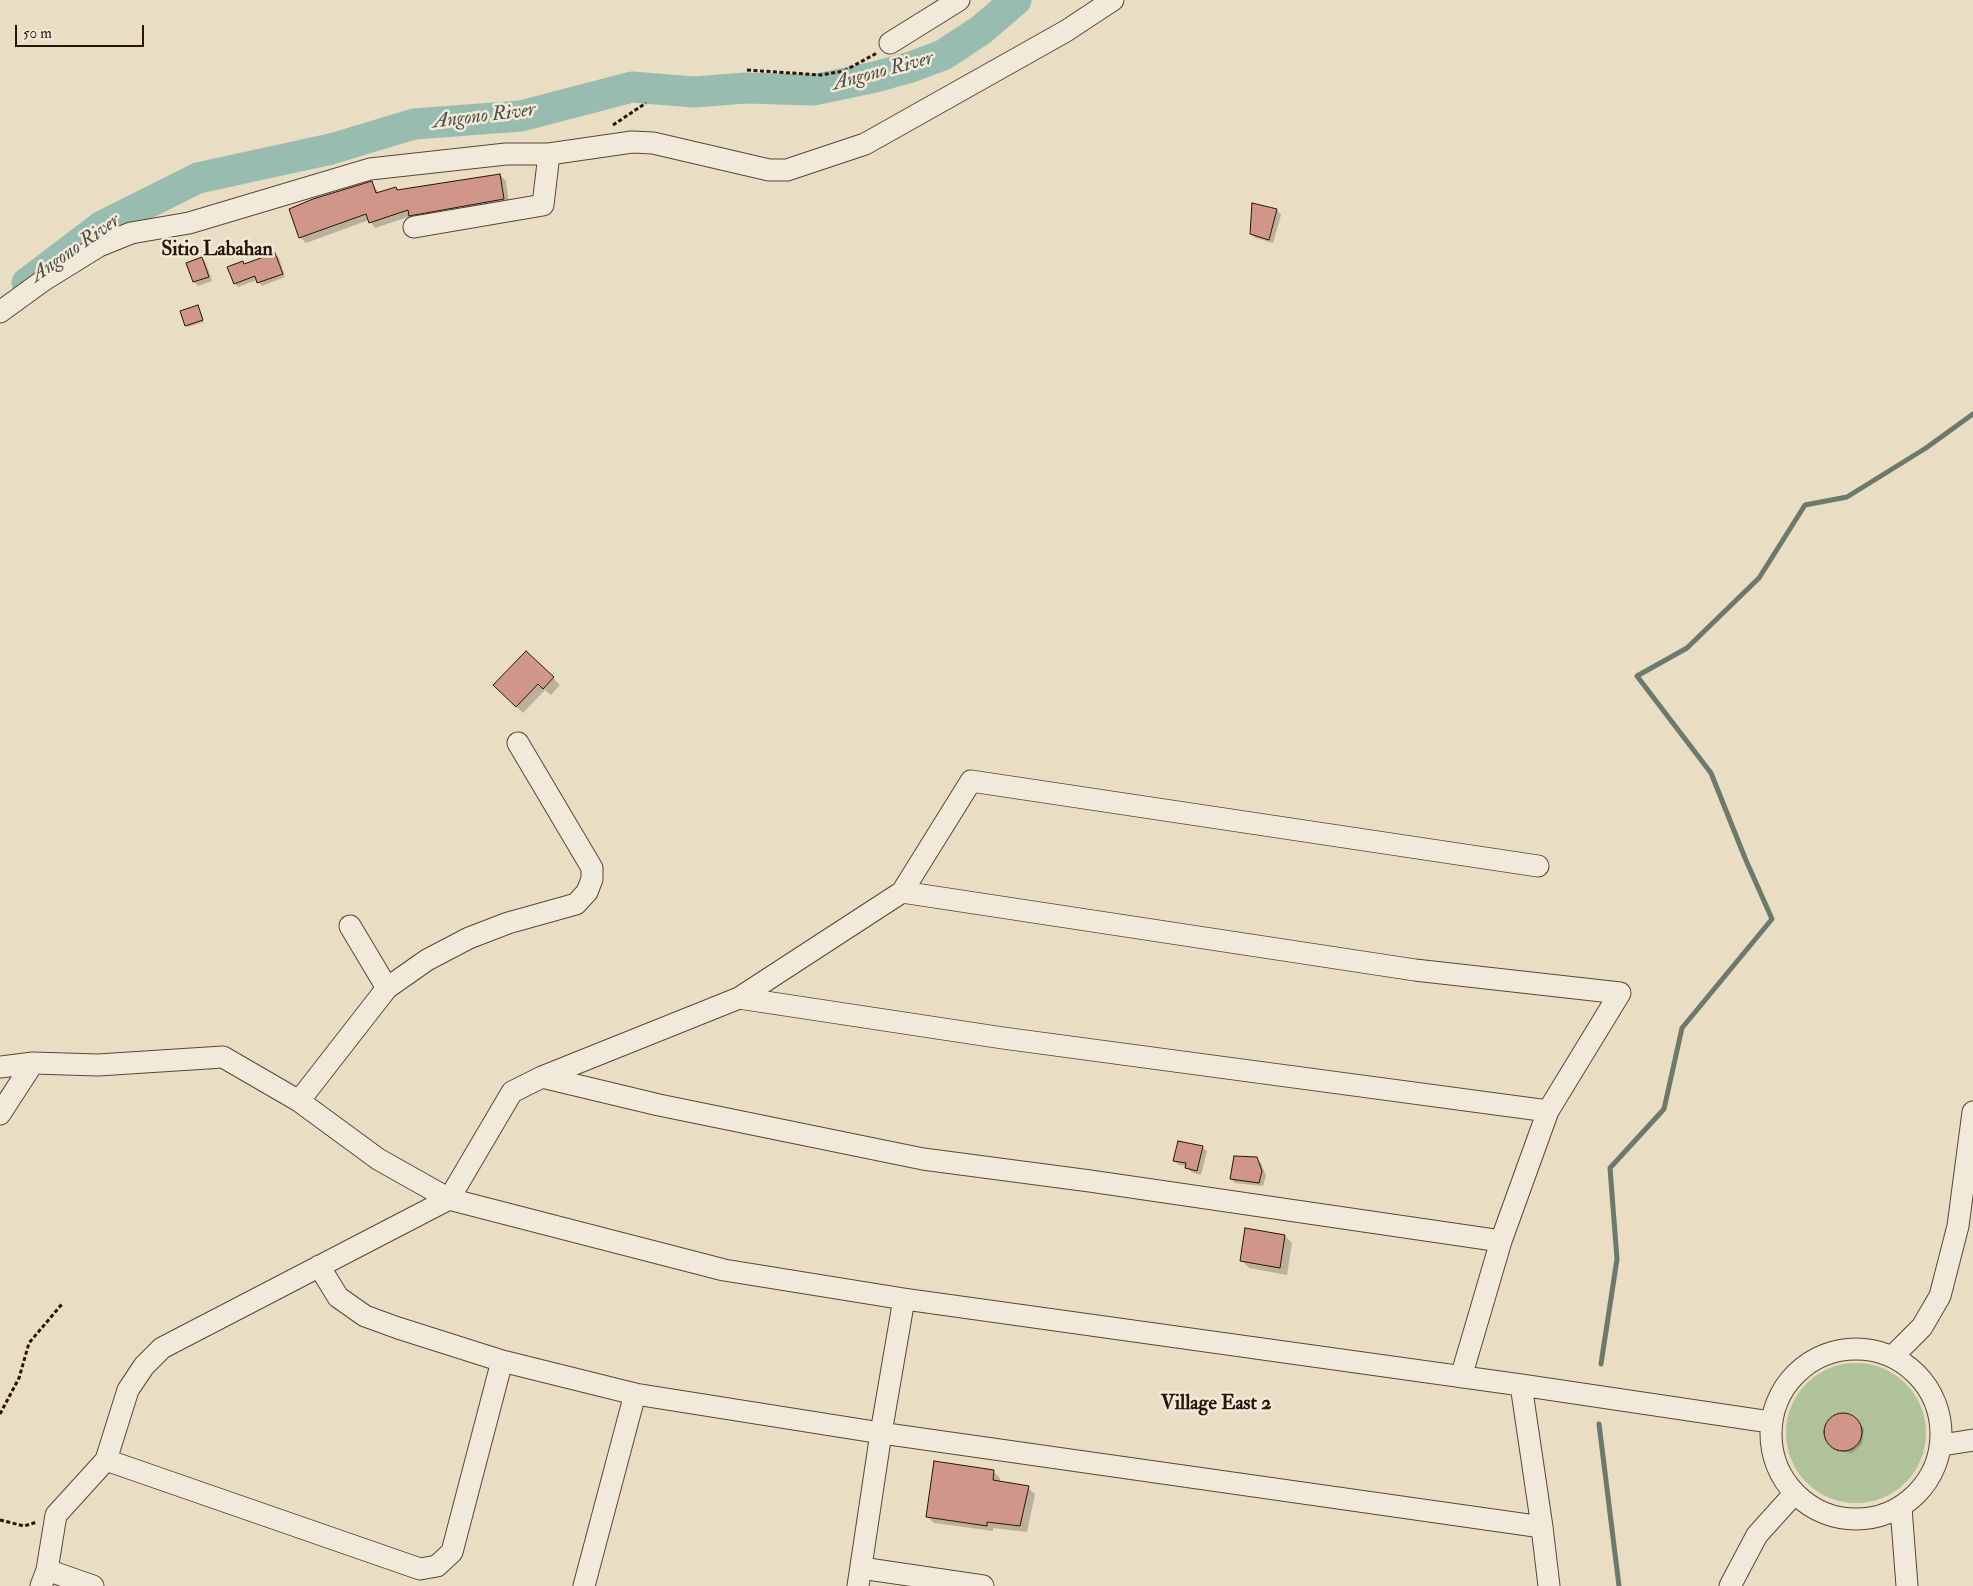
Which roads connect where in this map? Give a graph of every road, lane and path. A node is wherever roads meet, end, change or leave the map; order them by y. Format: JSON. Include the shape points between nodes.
{"nodes":[{"id":1,"x":959,"y":0,"type":"edge"},
{"id":2,"x":1113,"y":0,"type":"edge"},
{"id":3,"x":890,"y":43,"type":"joint"},
{"id":4,"x":747,"y":70,"type":"dead end"},
{"id":5,"x":549,"y":154,"type":"junction"},
{"id":6,"x":414,"y":227,"type":"dead end"},
{"id":7,"x":0,"y":312,"type":"edge"},
{"id":8,"x":518,"y":743,"type":"dead end"},
{"id":9,"x":1538,"y":866,"type":"dead end"},
{"id":10,"x":902,"y":892,"type":"junction"},
{"id":11,"x":350,"y":926,"type":"dead end"},
{"id":12,"x":387,"y":988,"type":"junction"},
{"id":13,"x":739,"y":998,"type":"junction"},
{"id":14,"x":33,"y":1063,"type":"junction"},
{"id":15,"x":0,"y":1067,"type":"edge"},
{"id":16,"x":542,"y":1077,"type":"junction"},
{"id":17,"x":300,"y":1101,"type":"junction"},
{"id":18,"x":1548,"y":1111,"type":"junction"},
{"id":19,"x":1973,"y":1112,"type":"edge"},
{"id":20,"x":0,"y":1114,"type":"edge"},
{"id":21,"x":449,"y":1199,"type":"junction"},
{"id":22,"x":1501,"y":1241,"type":"junction"},
{"id":23,"x":319,"y":1266,"type":"junction"},
{"id":24,"x":904,"y":1299,"type":"junction"},
{"id":25,"x":62,"y":1304,"type":"dead end"},
{"id":26,"x":1893,"y":1356,"type":"junction"},
{"id":27,"x":502,"y":1361,"type":"junction"},
{"id":28,"x":1461,"y":1377,"type":"junction"},
{"id":29,"x":1521,"y":1385,"type":"junction"},
{"id":30,"x":635,"y":1394,"type":"junction"},
{"id":31,"x":0,"y":1414,"type":"edge"},
{"id":32,"x":1770,"y":1422,"type":"junction"},
{"id":33,"x":881,"y":1433,"type":"junction"},
{"id":34,"x":1973,"y":1440,"type":"edge"},
{"id":35,"x":1942,"y":1445,"type":"junction"},
{"id":36,"x":106,"y":1460,"type":"junction"},
{"id":37,"x":1794,"y":1494,"type":"junction"},
{"id":38,"x":1901,"y":1508,"type":"junction"},
{"id":39,"x":56,"y":1515,"type":"junction"},
{"id":40,"x":0,"y":1520,"type":"edge"},
{"id":41,"x":1542,"y":1527,"type":"junction"},
{"id":42,"x":860,"y":1577,"type":"edge"},
{"id":43,"x":44,"y":1578,"type":"edge"},
{"id":44,"x":93,"y":1586,"type":"edge"},
{"id":45,"x":584,"y":1586,"type":"edge"},
{"id":46,"x":982,"y":1586,"type":"edge"},
{"id":47,"x":1549,"y":1586,"type":"edge"},
{"id":48,"x":1730,"y":1586,"type":"edge"},
{"id":49,"x":1907,"y":1586,"type":"edge"}],
"edges":[{"from":1,"to":3,"type":"street"},
{"from":2,"to":5,"type":"street","via":[[1066,32],[865,144],[788,170],[769,170],[632,142]]},
{"from":3,"to":4,"type":"path","via":[[844,71],[821,75]]},
{"from":5,"to":6,"type":"street","via":[[543,205]]},
{"from":5,"to":7,"type":"street","via":[[506,154],[370,168],[189,223],[131,234],[99,246]]},
{"from":8,"to":12,"type":"street","via":[[592,868],[587,892],[576,904],[469,938],[427,960]]},
{"from":9,"to":10,"type":"street","via":[[970,781]]},
{"from":10,"to":13,"type":"street"},
{"from":10,"to":18,"type":"street","via":[[1415,970],[1620,992]]},
{"from":11,"to":12,"type":"street"},
{"from":12,"to":17,"type":"street"},
{"from":13,"to":16,"type":"street"},
{"from":13,"to":18,"type":"street","via":[[1003,1038]]},
{"from":14,"to":15,"type":"street"},
{"from":14,"to":17,"type":"street","via":[[98,1066],[223,1057]]},
{"from":14,"to":20,"type":"street"},
{"from":16,"to":21,"type":"street","via":[[512,1092]]},
{"from":16,"to":22,"type":"street","via":[[659,1105],[923,1159]]},
{"from":17,"to":21,"type":"street","via":[[378,1159]]},
{"from":18,"to":22,"type":"street"},
{"from":19,"to":26,"type":"street","via":[[1958,1226],[1940,1296],[1922,1327]]},
{"from":21,"to":23,"type":"street"},
{"from":21,"to":24,"type":"street","via":[[724,1270]]},
{"from":22,"to":28,"type":"street"},
{"from":23,"to":27,"type":"street","via":[[338,1296],[365,1316]]},
{"from":23,"to":36,"type":"street","via":[[162,1348],[144,1366],[128,1390]]},
{"from":24,"to":28,"type":"street"},
{"from":24,"to":33,"type":"street"},
{"from":25,"to":31,"type":"path","via":[[29,1342],[19,1378]]},
{"from":26,"to":32,"type":"street","via":[[1851,1347],[1811,1359],[1780,1391]]},
{"from":26,"to":35,"type":"street","via":[[1927,1384],[1940,1414]]},
{"from":27,"to":30,"type":"street"},
{"from":27,"to":36,"type":"street","via":[[452,1552],[438,1566],[420,1569]]},
{"from":28,"to":29,"type":"street"},
{"from":29,"to":32,"type":"street"},
{"from":29,"to":41,"type":"street"},
{"from":30,"to":33,"type":"street"},
{"from":30,"to":45,"type":"street"},
{"from":32,"to":37,"type":"street","via":[[1775,1462]]},
{"from":33,"to":41,"type":"street"},
{"from":33,"to":42,"type":"street"},
{"from":34,"to":35,"type":"street"},
{"from":35,"to":38,"type":"street","via":[[1932,1477]]},
{"from":36,"to":39,"type":"street"},
{"from":37,"to":38,"type":"street","via":[[1827,1515],[1863,1520]]},
{"from":37,"to":48,"type":"street","via":[[1757,1535]]},
{"from":38,"to":49,"type":"street"},
{"from":39,"to":40,"type":"path","via":[[24,1526]]},
{"from":39,"to":43,"type":"street"},
{"from":41,"to":47,"type":"street"},
{"from":42,"to":46,"type":"street"},
{"from":43,"to":44,"type":"street"}]}
